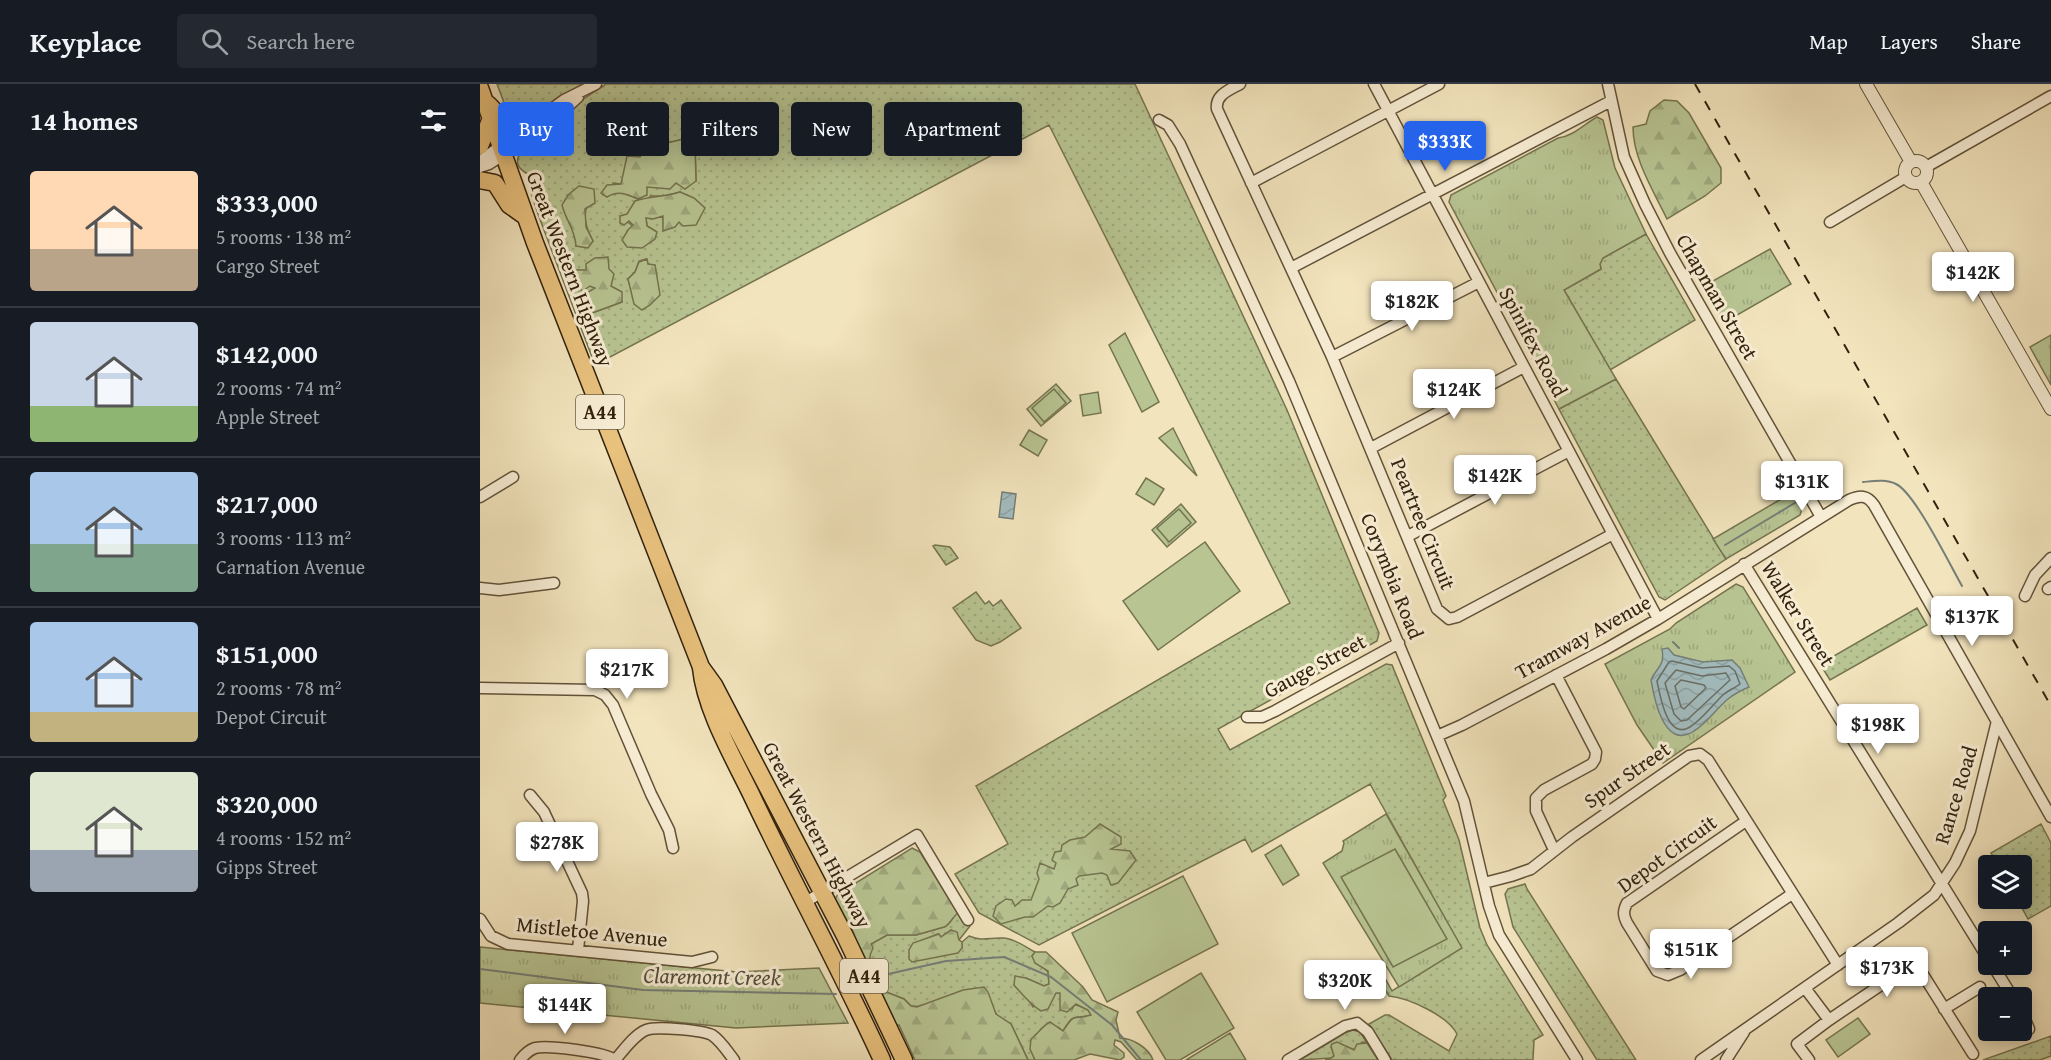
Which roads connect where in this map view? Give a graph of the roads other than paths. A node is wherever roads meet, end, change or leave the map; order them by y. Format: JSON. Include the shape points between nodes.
{"nodes":[{"id":1,"x":596,"y":84,"type":"edge"},
{"id":2,"x":1240,"y":84,"type":"edge"},
{"id":3,"x":1374,"y":84,"type":"edge"},
{"id":4,"x":1439,"y":84,"type":"edge"},
{"id":5,"x":1608,"y":84,"type":"edge"},
{"id":6,"x":1866,"y":84,"type":"edge"},
{"id":7,"x":585,"y":90,"type":"junction"},
{"id":8,"x":482,"y":95,"type":"edge"},
{"id":9,"x":2051,"y":96,"type":"edge"},
{"id":10,"x":1611,"y":101,"type":"junction"},
{"id":11,"x":561,"y":102,"type":"edge"},
{"id":12,"x":572,"y":102,"type":"edge"},
{"id":13,"x":1388,"y":110,"type":"junction"},
{"id":14,"x":498,"y":113,"type":"edge"},
{"id":15,"x":491,"y":118,"type":"junction"},
{"id":16,"x":1159,"y":120,"type":"dead end"},
{"id":17,"x":498,"y":139,"type":"edge"},
{"id":18,"x":480,"y":146,"type":"edge"},
{"id":19,"x":498,"y":153,"type":"edge"},
{"id":20,"x":498,"y":154,"type":"edge"},
{"id":21,"x":504,"y":156,"type":"edge"},
{"id":22,"x":480,"y":161,"type":"edge"},
{"id":23,"x":1911,"y":162,"type":"junction"},
{"id":24,"x":480,"y":167,"type":"edge"},
{"id":25,"x":1926,"y":167,"type":"junction"},
{"id":26,"x":1906,"y":177,"type":"junction"},
{"id":27,"x":480,"y":180,"type":"edge"},
{"id":28,"x":1922,"y":182,"type":"junction"},
{"id":29,"x":1251,"y":183,"type":"junction"},
{"id":30,"x":1433,"y":195,"type":"junction"},
{"id":31,"x":526,"y":217,"type":"junction"},
{"id":32,"x":1830,"y":222,"type":"dead end"},
{"id":33,"x":1292,"y":268,"type":"junction"},
{"id":34,"x":1479,"y":282,"type":"junction"},
{"id":35,"x":1332,"y":357,"type":"junction"},
{"id":36,"x":1524,"y":367,"type":"junction"},
{"id":37,"x":2051,"y":409,"type":"edge"},
{"id":38,"x":1371,"y":448,"type":"junction"},
{"id":39,"x":1569,"y":451,"type":"junction"},
{"id":40,"x":513,"y":477,"type":"dead end"},
{"id":41,"x":480,"y":497,"type":"edge"},
{"id":42,"x":1821,"y":517,"type":"junction"},
{"id":43,"x":1613,"y":534,"type":"junction"},
{"id":44,"x":1408,"y":536,"type":"junction"},
{"id":45,"x":2051,"y":558,"type":"edge"},
{"id":46,"x":1744,"y":564,"type":"junction"},
{"id":47,"x":554,"y":583,"type":"dead end"},
{"id":48,"x":480,"y":588,"type":"edge"},
{"id":49,"x":2025,"y":596,"type":"dead end"},
{"id":50,"x":1658,"y":619,"type":"junction"},
{"id":51,"x":1399,"y":643,"type":"junction"},
{"id":52,"x":700,"y":667,"type":"junction"},
{"id":53,"x":1557,"y":675,"type":"junction"},
{"id":54,"x":480,"y":688,"type":"edge"},
{"id":55,"x":1247,"y":717,"type":"dead end"},
{"id":56,"x":1997,"y":721,"type":"junction"},
{"id":57,"x":1437,"y":736,"type":"junction"},
{"id":58,"x":530,"y":795,"type":"dead end"},
{"id":59,"x":2051,"y":817,"type":"edge"},
{"id":60,"x":1746,"y":821,"type":"junction"},
{"id":61,"x":673,"y":848,"type":"dead end"},
{"id":62,"x":1554,"y":850,"type":"junction"},
{"id":63,"x":1484,"y":882,"type":"junction"},
{"id":64,"x":1941,"y":885,"type":"junction"},
{"id":65,"x":822,"y":892,"type":"junction"},
{"id":66,"x":1792,"y":894,"type":"junction"},
{"id":67,"x":804,"y":903,"type":"junction"},
{"id":68,"x":480,"y":919,"type":"edge"},
{"id":69,"x":968,"y":920,"type":"dead end"},
{"id":70,"x":1978,"y":943,"type":"edge"},
{"id":71,"x":578,"y":950,"type":"junction"},
{"id":72,"x":712,"y":957,"type":"dead end"},
{"id":73,"x":1838,"y":965,"type":"junction"},
{"id":74,"x":1805,"y":988,"type":"junction"},
{"id":75,"x":1978,"y":988,"type":"edge"},
{"id":76,"x":1944,"y":1009,"type":"junction"},
{"id":77,"x":1829,"y":1020,"type":"junction"},
{"id":78,"x":1746,"y":1029,"type":"junction"},
{"id":79,"x":1973,"y":1054,"type":"dead end"},
{"id":80,"x":1574,"y":1058,"type":"edge"},
{"id":81,"x":520,"y":1060,"type":"edge"},
{"id":82,"x":615,"y":1060,"type":"edge"},
{"id":83,"x":734,"y":1060,"type":"edge"},
{"id":84,"x":882,"y":1060,"type":"edge"},
{"id":85,"x":904,"y":1060,"type":"edge"},
{"id":86,"x":1288,"y":1060,"type":"edge"},
{"id":87,"x":1385,"y":1060,"type":"edge"},
{"id":88,"x":1701,"y":1060,"type":"edge"},
{"id":89,"x":1726,"y":1060,"type":"edge"},
{"id":90,"x":1809,"y":1060,"type":"edge"}],
"edges":[{"from":1,"to":7,"type":"street"},
{"from":2,"to":29,"type":"street","name":"Peartree Circuit","via":[[1225,92],[1216,103]]},
{"from":3,"to":13,"type":"street","name":"Spinifex Road"},
{"from":4,"to":13,"type":"street"},
{"from":5,"to":10,"type":"street","name":"Chapman Street"},
{"from":6,"to":23,"type":"street"},
{"from":7,"to":11,"type":"street"},
{"from":7,"to":12,"type":"street"},
{"from":8,"to":14,"type":"highway"},
{"from":8,"to":15,"type":"highway","name":"Great Western Highway","number":"A44"},
{"from":9,"to":25,"type":"street"},
{"from":10,"to":30,"type":"street"},
{"from":10,"to":42,"type":"street","name":"Chapman Street","via":[[1624,157],[1649,213]]},
{"from":13,"to":29,"type":"street"},
{"from":13,"to":30,"type":"street","name":"Spinifex Road"},
{"from":15,"to":17,"type":"highway","name":"Great Western Highway","number":"A44"},
{"from":15,"to":18,"type":"highway"},
{"from":16,"to":51,"type":"street","name":"Corymbia Road","via":[[1168,125],[1180,144],[1246,286]]},
{"from":19,"to":22,"type":"street"},
{"from":20,"to":24,"type":"street"},
{"from":21,"to":31,"type":"highway","name":"Great Western Highway","number":"A44"},
{"from":23,"to":25,"type":"street","via":[[1921,162]]},
{"from":23,"to":26,"type":"street","via":[[1905,170]]},
{"from":25,"to":28,"type":"street","via":[[1928,174]]},
{"from":26,"to":28,"type":"street","via":[[1915,183]]},
{"from":26,"to":32,"type":"street"},
{"from":27,"to":31,"type":"highway","via":[[495,183],[509,205]]},
{"from":28,"to":37,"type":"street"},
{"from":29,"to":33,"type":"street","name":"Peartree Circuit"},
{"from":30,"to":33,"type":"street"},
{"from":30,"to":34,"type":"street","name":"Spinifex Road"},
{"from":31,"to":52,"type":"highway","name":"Great Western Highway","number":"A44"},
{"from":33,"to":35,"type":"street","name":"Peartree Circuit"},
{"from":34,"to":35,"type":"street"},
{"from":34,"to":36,"type":"street","name":"Spinifex Road"},
{"from":35,"to":38,"type":"street","name":"Peartree Circuit"},
{"from":36,"to":38,"type":"street"},
{"from":36,"to":39,"type":"street","name":"Spinifex Road"},
{"from":38,"to":44,"type":"street","name":"Peartree Circuit"},
{"from":39,"to":43,"type":"street","name":"Spinifex Road"},
{"from":39,"to":44,"type":"street"},
{"from":40,"to":41,"type":"street"},
{"from":42,"to":46,"type":"street","name":"Tramway Avenue"},
{"from":42,"to":56,"type":"street","name":"Tramway Avenue","via":[[1854,497],[1867,497],[1874,505]]},
{"from":43,"to":44,"type":"street","name":"Peartree Circuit","via":[[1449,619],[1437,609]]},
{"from":43,"to":50,"type":"street","name":"Spinifex Road"},
{"from":45,"to":49,"type":"street","via":[[2035,575]]},
{"from":46,"to":50,"type":"street","name":"Tramway Avenue"},
{"from":46,"to":64,"type":"street","name":"Walker Street"},
{"from":47,"to":48,"type":"street","via":[[499,590]]},
{"from":50,"to":53,"type":"street","name":"Tramway Avenue"},
{"from":51,"to":55,"type":"street","name":"Gauge Street","via":[[1275,711],[1262,717]]},
{"from":51,"to":57,"type":"street","name":"Corymbia Road"},
{"from":52,"to":65,"type":"highway","name":"Great Western Highway","number":"A44","via":[[714,685]]},
{"from":52,"to":67,"type":"highway","name":"Great Western Highway","number":"A44","via":[[703,688],[727,745]]},
{"from":53,"to":57,"type":"street","name":"Tramway Avenue"},
{"from":53,"to":62,"type":"street","via":[[1596,752],[1592,764],[1536,798],[1536,811]]},
{"from":54,"to":61,"type":"street","via":[[596,690],[605,694],[669,830]]},
{"from":56,"to":59,"type":"street"},
{"from":56,"to":64,"type":"street","name":"Rance Road","via":[[1970,831]]},
{"from":57,"to":63,"type":"street","name":"Corymbia Road","via":[[1468,812]]},
{"from":58,"to":71,"type":"street","via":[[544,812],[582,893]]},
{"from":60,"to":62,"type":"street","name":"Spur Street","via":[[1708,760],[1695,754]]},
{"from":60,"to":66,"type":"street","name":"Spur Street"},
{"from":60,"to":66,"type":"street","name":"Depot Circuit","via":[[1627,903],[1624,916],[1657,971],[1668,975],[1680,970]]},
{"from":62,"to":63,"type":"street","name":"Spur Street","via":[[1531,869]]},
{"from":63,"to":80,"type":"street","name":"Corymbia Road","via":[[1499,935]]},
{"from":64,"to":70,"type":"street","name":"Walker Street"},
{"from":64,"to":73,"type":"street","name":"Rance Road","via":[[1919,908]]},
{"from":65,"to":67,"type":"street"},
{"from":65,"to":69,"type":"street","via":[[917,835]]},
{"from":65,"to":85,"type":"highway","name":"Great Western Highway","number":"A44"},
{"from":66,"to":73,"type":"street","name":"Spur Street"},
{"from":67,"to":84,"type":"highway","name":"Great Western Highway","number":"A44"},
{"from":68,"to":71,"type":"street","name":"Mistletoe Avenue","via":[[487,932],[501,942]]},
{"from":71,"to":72,"type":"street","name":"Mistletoe Avenue","via":[[692,962]]},
{"from":73,"to":74,"type":"street","name":"Rance Road"},
{"from":74,"to":77,"type":"street"},
{"from":74,"to":78,"type":"street","name":"Rance Road"},
{"from":75,"to":76,"type":"street"},
{"from":76,"to":77,"type":"street","via":[[1915,962]]},
{"from":76,"to":79,"type":"street"},
{"from":77,"to":90,"type":"street","via":[[1797,1044]]},
{"from":78,"to":88,"type":"street","name":"Rance Road"},
{"from":78,"to":89,"type":"street","name":"Rance Road"},
{"from":81,"to":82,"type":"street","via":[[531,1050],[543,1047],[600,1053]]},
{"from":82,"to":83,"type":"street","via":[[641,1033],[655,1029],[711,1035]]},
{"from":86,"to":87,"type":"street","via":[[1357,1023],[1368,1032]]}]}
